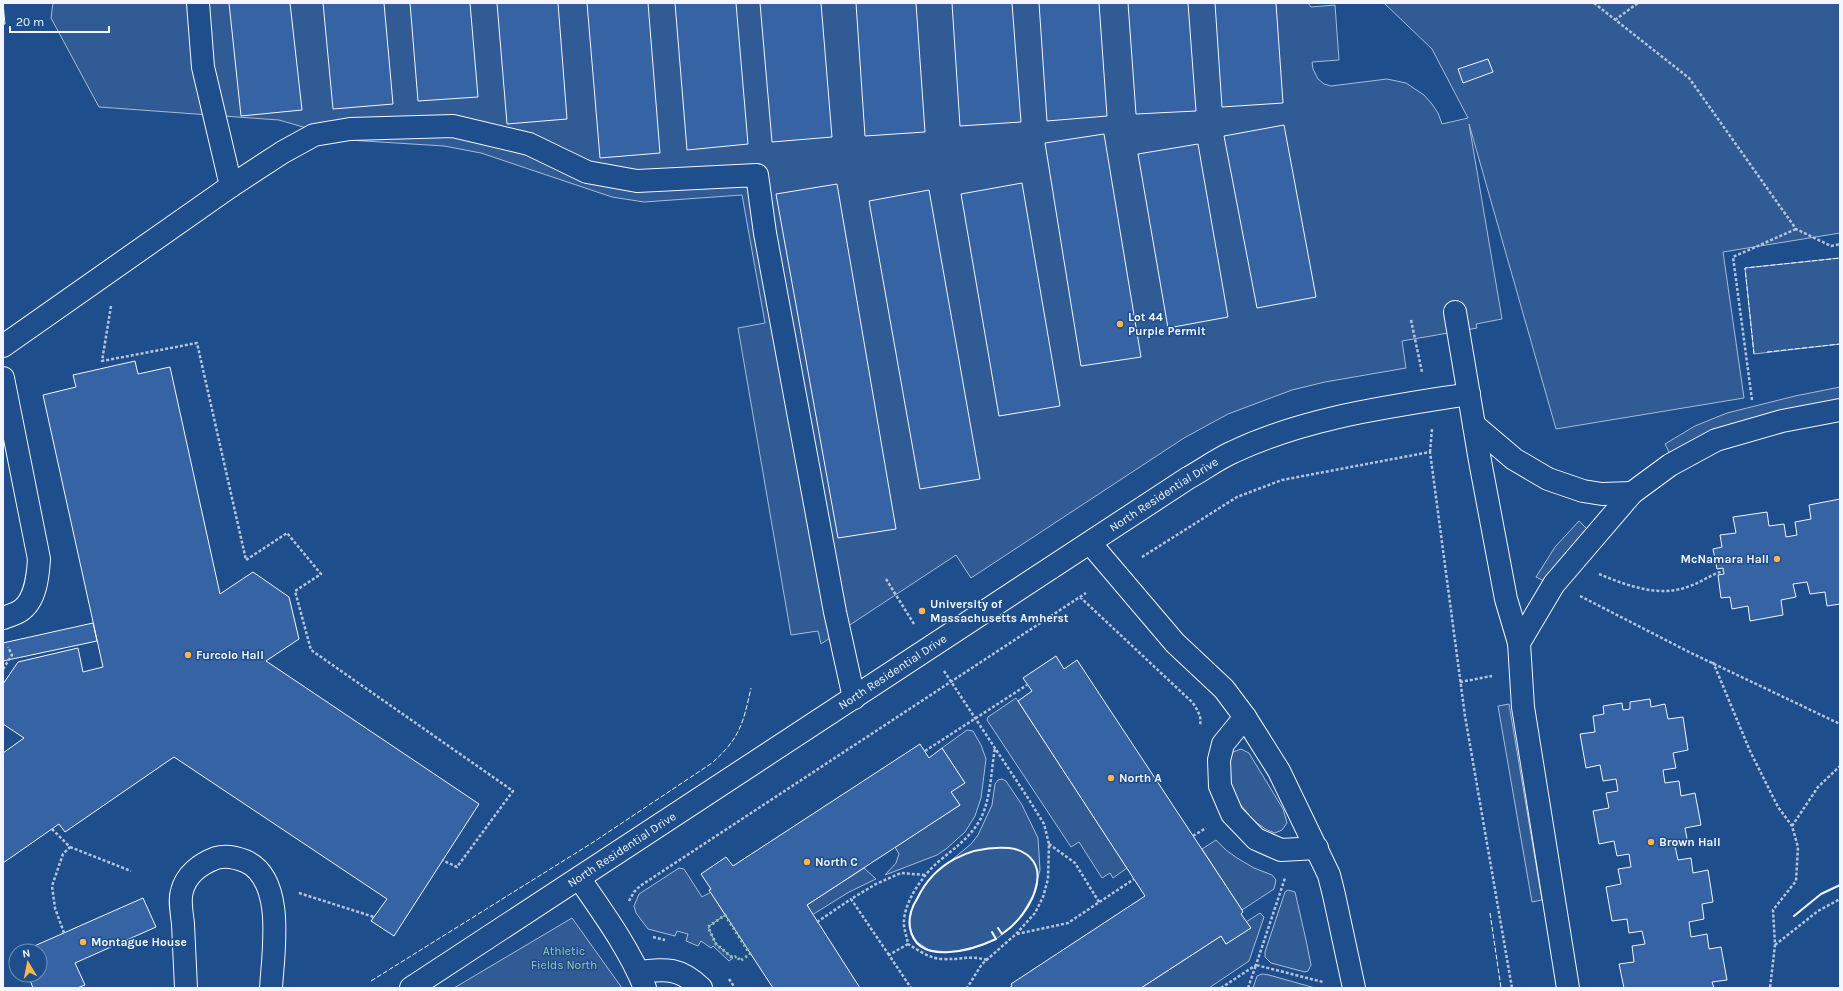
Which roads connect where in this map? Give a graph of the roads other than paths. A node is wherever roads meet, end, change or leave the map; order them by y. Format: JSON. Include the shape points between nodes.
{"nodes":[{"id":1,"x":198,"y":3,"type":"edge"},
{"id":2,"x":232,"y":186,"type":"junction"},
{"id":3,"x":1455,"y":312,"type":"dead end"},
{"id":4,"x":3,"y":346,"type":"edge"},
{"id":5,"x":3,"y":378,"type":"edge"},
{"id":6,"x":1468,"y":394,"type":"junction"},
{"id":7,"x":1840,"y":410,"type":"edge"},
{"id":8,"x":1474,"y":425,"type":"junction"},
{"id":9,"x":11,"y":462,"type":"edge"},
{"id":10,"x":1632,"y":493,"type":"junction"},
{"id":11,"x":1090,"y":543,"type":"junction"},
{"id":12,"x":3,"y":618,"type":"edge"},
{"id":13,"x":1520,"y":643,"type":"junction"},
{"id":14,"x":854,"y":698,"type":"junction"},
{"id":15,"x":1245,"y":717,"type":"junction"},
{"id":16,"x":1317,"y":848,"type":"junction"},
{"id":17,"x":579,"y":878,"type":"junction"},
{"id":18,"x":642,"y":980,"type":"edge"},
{"id":19,"x":186,"y":988,"type":"edge"},
{"id":20,"x":271,"y":988,"type":"edge"},
{"id":21,"x":411,"y":988,"type":"edge"},
{"id":22,"x":701,"y":988,"type":"edge"},
{"id":23,"x":1354,"y":988,"type":"edge"},
{"id":24,"x":1568,"y":988,"type":"edge"}],
"edges":[{"from":1,"to":2,"type":"lane","via":[[203,67]]},
{"from":2,"to":4,"type":"lane"},
{"from":2,"to":14,"type":"lane","via":[[283,152],[314,136],[350,129],[453,126],[529,144],[586,172],[637,181],[757,175],[835,612]]},
{"from":3,"to":6,"type":"lane"},
{"from":5,"to":9,"type":"lane"},
{"from":6,"to":8,"type":"lane"},
{"from":6,"to":11,"type":"lane","name":"North Residential Drive","via":[[1331,418],[1279,433],[1232,452]]},
{"from":7,"to":10,"type":"lane","via":[[1782,421],[1716,440],[1670,465]]},
{"from":8,"to":10,"type":"lane","via":[[1514,459],[1548,478],[1583,491],[1602,494]]},
{"from":8,"to":13,"type":"lane","via":[[1506,599]]},
{"from":9,"to":12,"type":"lane","via":[[38,559],[37,582],[32,597],[22,610]]},
{"from":10,"to":13,"type":"lane","via":[[1554,584]]},
{"from":11,"to":14,"type":"lane","name":"North Residential Drive"},
{"from":11,"to":15,"type":"lane","via":[[1175,643],[1224,689]]},
{"from":13,"to":24,"type":"lane","via":[[1523,707]]},
{"from":14,"to":17,"type":"lane","name":"North Residential Drive"},
{"from":15,"to":16,"type":"lane","via":[[1280,771]]},
{"from":15,"to":16,"type":"lane","via":[[1223,744],[1219,760],[1220,786],[1232,814],[1256,839],[1281,850]]},
{"from":16,"to":23,"type":"lane","via":[[1334,895]]},
{"from":17,"to":18,"type":"lane","via":[[623,944]]},
{"from":17,"to":21,"type":"lane","name":"North Residential Drive"},
{"from":18,"to":22,"type":"lane","via":[[665,969],[678,972]]},
{"from":19,"to":20,"type":"lane","via":[[181,892],[189,876],[201,865],[217,858],[234,857],[251,864],[263,877],[271,898],[275,922]]}]}
